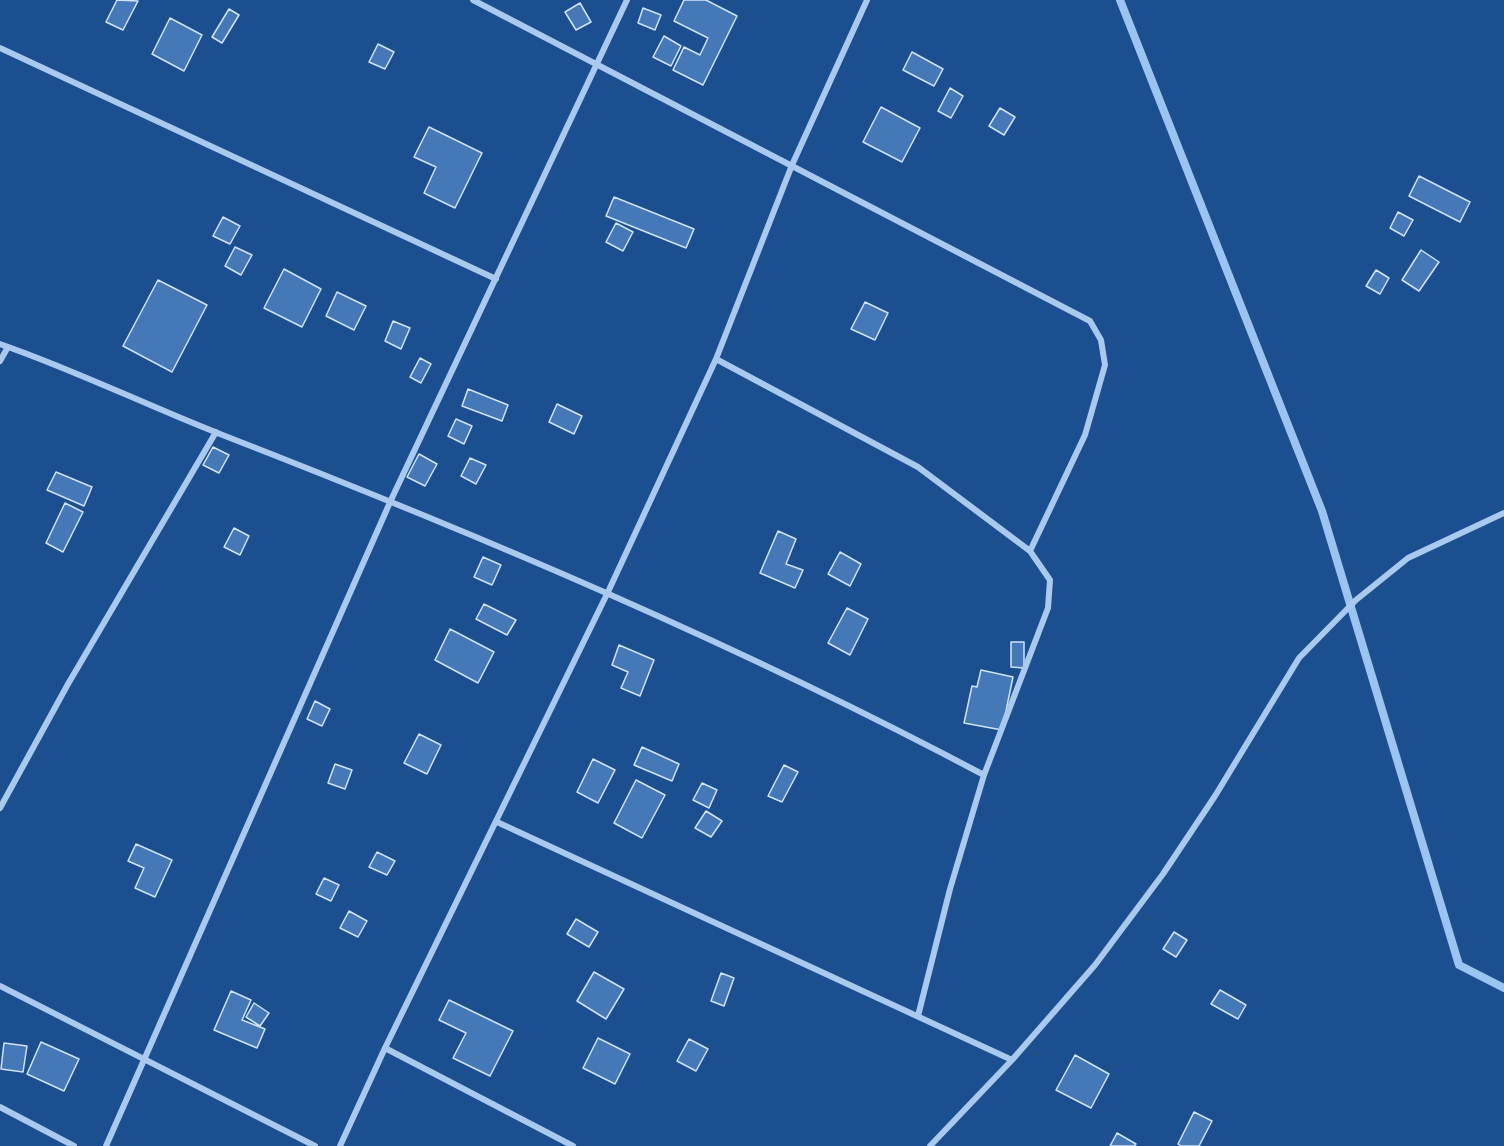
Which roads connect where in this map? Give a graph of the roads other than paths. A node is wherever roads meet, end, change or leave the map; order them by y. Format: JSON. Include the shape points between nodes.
{"nodes":[{"id":1,"x":473,"y":0,"type":"edge"},
{"id":2,"x":627,"y":0,"type":"edge"},
{"id":3,"x":867,"y":0,"type":"edge"},
{"id":4,"x":0,"y":48,"type":"edge"},
{"id":5,"x":597,"y":64,"type":"junction"},
{"id":6,"x":792,"y":165,"type":"junction"},
{"id":7,"x":496,"y":279,"type":"junction"},
{"id":8,"x":0,"y":344,"type":"edge"},
{"id":9,"x":8,"y":346,"type":"junction"},
{"id":10,"x":716,"y":359,"type":"junction"},
{"id":11,"x":0,"y":361,"type":"edge"},
{"id":12,"x":216,"y":432,"type":"junction"},
{"id":13,"x":391,"y":500,"type":"junction"},
{"id":14,"x":1504,"y":513,"type":"edge"},
{"id":15,"x":1030,"y":551,"type":"junction"},
{"id":16,"x":608,"y":592,"type":"junction"},
{"id":17,"x":984,"y":775,"type":"junction"},
{"id":18,"x":0,"y":808,"type":"edge"},
{"id":19,"x":497,"y":822,"type":"junction"},
{"id":20,"x":0,"y":986,"type":"edge"},
{"id":21,"x":918,"y":1016,"type":"junction"},
{"id":22,"x":385,"y":1048,"type":"junction"},
{"id":23,"x":143,"y":1059,"type":"junction"},
{"id":24,"x":1012,"y":1060,"type":"junction"},
{"id":25,"x":0,"y":1107,"type":"edge"},
{"id":26,"x":74,"y":1146,"type":"edge"},
{"id":27,"x":106,"y":1146,"type":"edge"},
{"id":28,"x":315,"y":1146,"type":"edge"},
{"id":29,"x":340,"y":1146,"type":"edge"},
{"id":30,"x":573,"y":1146,"type":"edge"},
{"id":31,"x":930,"y":1146,"type":"edge"}],
"edges":[{"from":1,"to":5,"type":"street"},
{"from":2,"to":5,"type":"street"},
{"from":3,"to":6,"type":"street"},
{"from":4,"to":7,"type":"street"},
{"from":5,"to":6,"type":"street"},
{"from":5,"to":7,"type":"street"},
{"from":6,"to":10,"type":"street"},
{"from":6,"to":15,"type":"street","via":[[1090,321],[1101,340],[1105,365],[1085,435]]},
{"from":7,"to":13,"type":"street"},
{"from":8,"to":9,"type":"street"},
{"from":9,"to":11,"type":"street"},
{"from":9,"to":12,"type":"street"},
{"from":10,"to":15,"type":"street","via":[[918,467]]},
{"from":10,"to":16,"type":"street"},
{"from":12,"to":13,"type":"street"},
{"from":12,"to":18,"type":"street"},
{"from":13,"to":16,"type":"street"},
{"from":13,"to":23,"type":"street"},
{"from":14,"to":24,"type":"street","via":[[1408,558],[1356,600],[1299,658],[1163,874],[1095,965]]},
{"from":15,"to":17,"type":"street","via":[[1050,580],[1048,608]]},
{"from":16,"to":17,"type":"street"},
{"from":16,"to":19,"type":"street"},
{"from":17,"to":21,"type":"street"},
{"from":19,"to":21,"type":"street"},
{"from":19,"to":22,"type":"street"},
{"from":20,"to":23,"type":"street"},
{"from":21,"to":24,"type":"street"},
{"from":22,"to":29,"type":"street"},
{"from":22,"to":30,"type":"street"},
{"from":23,"to":27,"type":"street"},
{"from":23,"to":28,"type":"street"},
{"from":24,"to":31,"type":"street"},
{"from":25,"to":26,"type":"street"}]}
